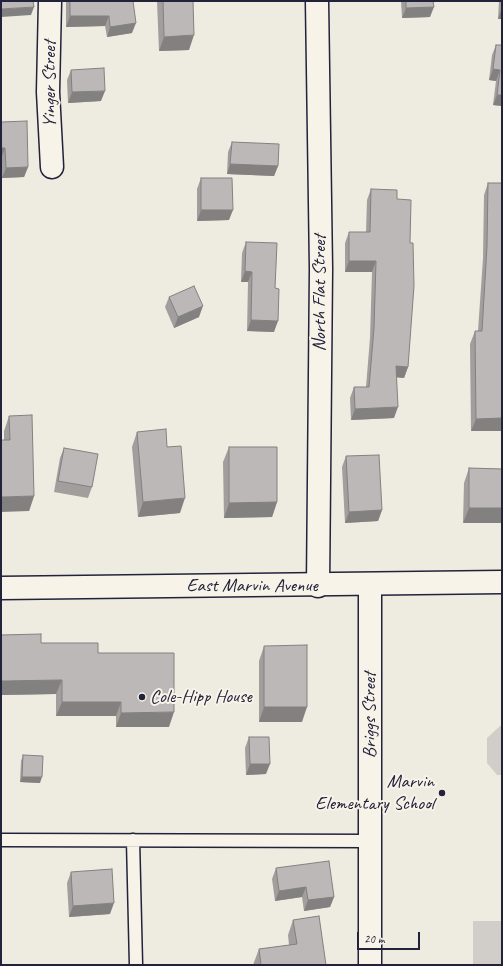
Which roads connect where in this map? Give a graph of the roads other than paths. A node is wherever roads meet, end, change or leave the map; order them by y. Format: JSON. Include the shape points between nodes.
{"nodes":[{"id":1,"x":50,"y":1,"type":"edge"},
{"id":2,"x":317,"y":1,"type":"edge"},
{"id":3,"x":52,"y":167,"type":"dead end"},
{"id":4,"x":502,"y":582,"type":"edge"},
{"id":5,"x":370,"y":585,"type":"junction"},
{"id":6,"x":318,"y":586,"type":"junction"},
{"id":7,"x":1,"y":588,"type":"edge"},
{"id":8,"x":1,"y":840,"type":"edge"},
{"id":9,"x":133,"y":840,"type":"junction"},
{"id":10,"x":370,"y":841,"type":"junction"},
{"id":11,"x":136,"y":965,"type":"edge"},
{"id":12,"x":370,"y":965,"type":"edge"}],
"edges":[{"from":1,"to":3,"type":"street","name":"Yinger Street","via":[[48,92]]},
{"from":2,"to":6,"type":"street","name":"North Flat Street","via":[[321,269]]},
{"from":4,"to":5,"type":"street","name":"East Marvin Avenue"},
{"from":5,"to":6,"type":"street","name":"East Marvin Avenue"},
{"from":5,"to":10,"type":"street","name":"Briggs Street"},
{"from":6,"to":7,"type":"street","name":"East Marvin Avenue"},
{"from":8,"to":9,"type":"lane"},
{"from":9,"to":10,"type":"lane"},
{"from":9,"to":11,"type":"lane"},
{"from":10,"to":12,"type":"street","name":"Briggs Street"}]}
